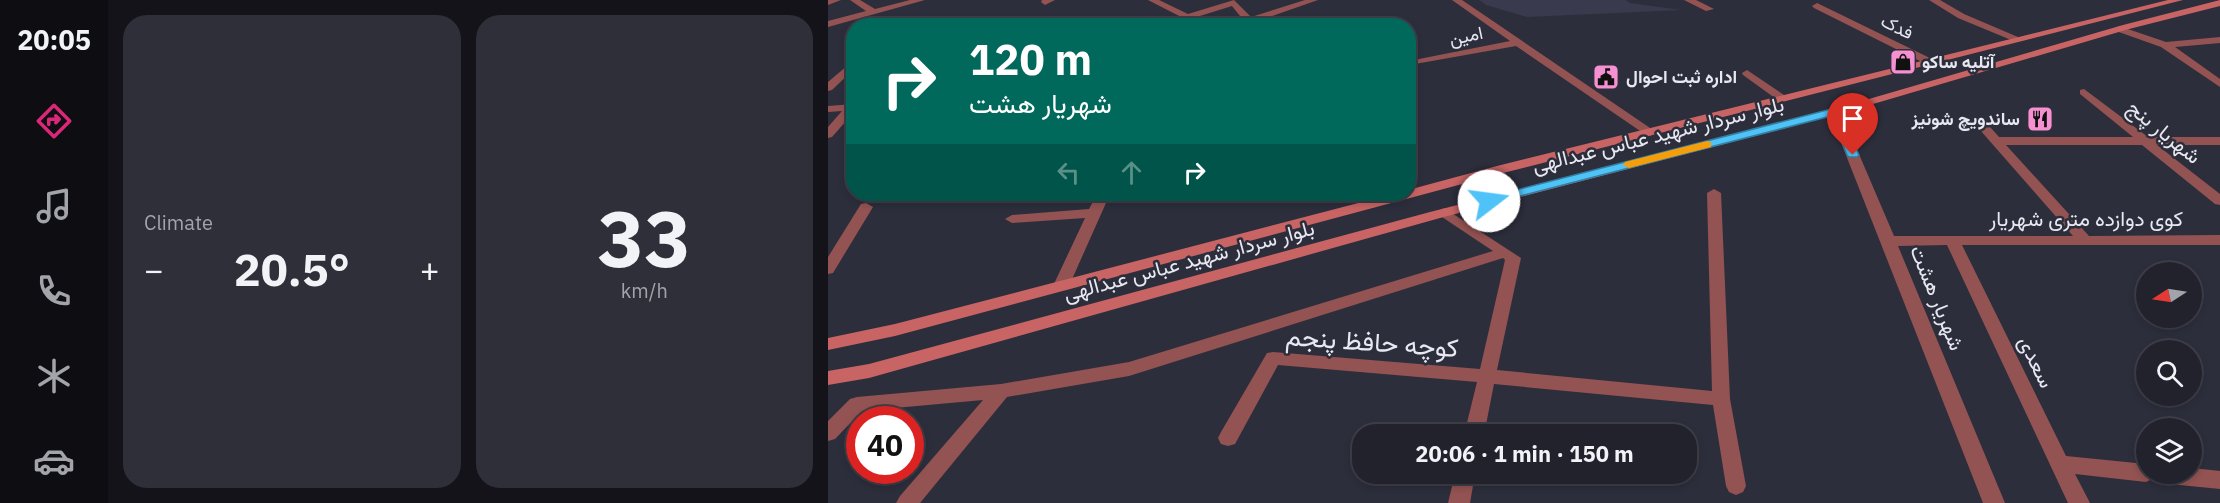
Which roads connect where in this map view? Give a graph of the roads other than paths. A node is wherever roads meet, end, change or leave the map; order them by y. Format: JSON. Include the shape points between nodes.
{"nodes":[{"id":1,"x":837,"y":0,"type":"edge"},
{"id":2,"x":854,"y":0,"type":"edge"},
{"id":3,"x":921,"y":0,"type":"edge"},
{"id":4,"x":1152,"y":0,"type":"edge"},
{"id":5,"x":1314,"y":0,"type":"edge"},
{"id":6,"x":1456,"y":0,"type":"edge"},
{"id":7,"x":1688,"y":0,"type":"edge"},
{"id":8,"x":1933,"y":0,"type":"edge"},
{"id":9,"x":2179,"y":0,"type":"edge"},
{"id":10,"x":1237,"y":1,"type":"edge"},
{"id":11,"x":828,"y":2,"type":"edge"},
{"id":12,"x":2220,"y":3,"type":"edge"},
{"id":13,"x":1817,"y":6,"type":"dead end"},
{"id":14,"x":1710,"y":9,"type":"dead end"},
{"id":15,"x":873,"y":12,"type":"junction"},
{"id":16,"x":850,"y":18,"type":"edge"},
{"id":17,"x":1248,"y":18,"type":"edge"},
{"id":18,"x":1265,"y":18,"type":"edge"},
{"id":19,"x":846,"y":19,"type":"edge"},
{"id":20,"x":828,"y":24,"type":"edge"},
{"id":21,"x":2119,"y":29,"type":"junction"},
{"id":22,"x":2020,"y":40,"type":"junction"},
{"id":23,"x":2220,"y":40,"type":"edge"},
{"id":24,"x":1519,"y":42,"type":"junction"},
{"id":25,"x":2165,"y":45,"type":"junction"},
{"id":26,"x":1419,"y":62,"type":"dead end"},
{"id":27,"x":1930,"y":62,"type":"junction"},
{"id":28,"x":846,"y":71,"type":"edge"},
{"id":29,"x":1747,"y":73,"type":"dead end"},
{"id":30,"x":2220,"y":84,"type":"edge"},
{"id":31,"x":828,"y":88,"type":"edge"},
{"id":32,"x":2084,"y":92,"type":"dead end"},
{"id":33,"x":1783,"y":99,"type":"junction"},
{"id":34,"x":846,"y":108,"type":"edge"},
{"id":35,"x":828,"y":109,"type":"edge"},
{"id":36,"x":1835,"y":112,"type":"junction"},
{"id":37,"x":846,"y":115,"type":"edge"},
{"id":38,"x":1979,"y":123,"type":"dead end"},
{"id":39,"x":828,"y":134,"type":"edge"},
{"id":40,"x":1998,"y":141,"type":"junction"},
{"id":41,"x":2145,"y":141,"type":"junction"},
{"id":42,"x":2220,"y":141,"type":"edge"},
{"id":43,"x":1660,"y":143,"type":"junction"},
{"id":44,"x":1416,"y":191,"type":"edge"},
{"id":45,"x":1714,"y":193,"type":"dead end"},
{"id":46,"x":1100,"y":201,"type":"edge"},
{"id":47,"x":1376,"y":201,"type":"edge"},
{"id":48,"x":2220,"y":201,"type":"edge"},
{"id":49,"x":866,"y":207,"type":"dead end"},
{"id":50,"x":1444,"y":212,"type":"junction"},
{"id":51,"x":1094,"y":213,"type":"junction"},
{"id":52,"x":1012,"y":219,"type":"dead end"},
{"id":53,"x":2085,"y":240,"type":"junction"},
{"id":54,"x":2220,"y":240,"type":"edge"},
{"id":55,"x":1889,"y":241,"type":"junction"},
{"id":56,"x":1952,"y":241,"type":"junction"},
{"id":57,"x":1504,"y":253,"type":"junction"},
{"id":58,"x":828,"y":268,"type":"edge"},
{"id":59,"x":1061,"y":285,"type":"junction"},
{"id":60,"x":828,"y":344,"type":"edge"},
{"id":61,"x":1487,"y":376,"type":"junction"},
{"id":62,"x":828,"y":378,"type":"edge"},
{"id":63,"x":1001,"y":391,"type":"junction"},
{"id":64,"x":1721,"y":399,"type":"junction"},
{"id":65,"x":1476,"y":424,"type":"edge"},
{"id":66,"x":828,"y":433,"type":"edge"},
{"id":67,"x":1227,"y":438,"type":"dead end"},
{"id":68,"x":2061,"y":464,"type":"junction"},
{"id":69,"x":2136,"y":472,"type":"edge"},
{"id":70,"x":2202,"y":478,"type":"edge"},
{"id":71,"x":2220,"y":480,"type":"edge"},
{"id":72,"x":1463,"y":484,"type":"edge"},
{"id":73,"x":1736,"y":486,"type":"dead end"},
{"id":74,"x":907,"y":503,"type":"edge"},
{"id":75,"x":1459,"y":503,"type":"edge"},
{"id":76,"x":1994,"y":503,"type":"edge"},
{"id":77,"x":2079,"y":503,"type":"edge"}],
"edges":[{"from":1,"to":11,"type":"street"},
{"from":2,"to":15,"type":"street"},
{"from":3,"to":15,"type":"street"},
{"from":4,"to":10,"type":"street","via":[[1187,17]]},
{"from":5,"to":18,"type":"street"},
{"from":6,"to":24,"type":"street"},
{"from":7,"to":14,"type":"street"},
{"from":8,"to":22,"type":"street"},
{"from":9,"to":22,"type":"street","name":"بلوار سردار شهید عباس عبدالهی"},
{"from":10,"to":17,"type":"street"},
{"from":12,"to":21,"type":"street","name":"بلوار سردار شهید عباس عبدالهی"},
{"from":13,"to":27,"type":"street","name":"فدک"},
{"from":15,"to":16,"type":"street"},
{"from":19,"to":20,"type":"street"},
{"from":21,"to":25,"type":"street"},
{"from":21,"to":36,"type":"street","name":"بلوار سردار شهید عباس عبدالهی"},
{"from":22,"to":27,"type":"street","name":"بلوار سردار شهید عباس عبدالهی"},
{"from":23,"to":25,"type":"street"},
{"from":24,"to":26,"type":"street","name":"امین"},
{"from":24,"to":43,"type":"street"},
{"from":25,"to":30,"type":"street"},
{"from":27,"to":33,"type":"street","name":"بلوار سردار شهید عباس عبدالهی"},
{"from":28,"to":31,"type":"street"},
{"from":29,"to":33,"type":"street"},
{"from":32,"to":41,"type":"street","name":"شهریار پنج"},
{"from":33,"to":43,"type":"street","name":"بلوار سردار شهید عباس عبدالهی"},
{"from":34,"to":35,"type":"street"},
{"from":36,"to":43,"type":"street","name":"بلوار سردار شهید عباس عبدالهی"},
{"from":36,"to":55,"type":"street","name":"شهریار هشت"},
{"from":37,"to":39,"type":"street"},
{"from":38,"to":40,"type":"street"},
{"from":40,"to":41,"type":"street"},
{"from":40,"to":53,"type":"street"},
{"from":41,"to":42,"type":"street"},
{"from":41,"to":48,"type":"street","name":"شهریار پنج"},
{"from":43,"to":44,"type":"street","name":"بلوار سردار شهید عباس عبدالهی"},
{"from":43,"to":50,"type":"street","name":"بلوار سردار شهید عباس عبدالهی"},
{"from":45,"to":64,"type":"street"},
{"from":46,"to":51,"type":"street"},
{"from":47,"to":59,"type":"street","name":"بلوار سردار شهید عباس عبدالهی"},
{"from":49,"to":58,"type":"street"},
{"from":50,"to":57,"type":"street"},
{"from":50,"to":62,"type":"street","name":"بلوار سردار شهید عباس عبدالهی","via":[[869,371]]},
{"from":51,"to":52,"type":"street"},
{"from":51,"to":59,"type":"street"},
{"from":53,"to":54,"type":"street","name":"کوی دوازده متری شهریار"},
{"from":53,"to":56,"type":"street","name":"کوی دوازده متری شهریار"},
{"from":55,"to":56,"type":"street","name":"کوی دوازده متری شهریار"},
{"from":55,"to":76,"type":"street","name":"شهریار هشت"},
{"from":56,"to":68,"type":"street","name":"سعدی"},
{"from":57,"to":61,"type":"street","via":[[1513,258]]},
{"from":57,"to":63,"type":"street","via":[[1129,369]]},
{"from":59,"to":60,"type":"street","name":"بلوار سردار شهید عباس عبدالهی"},
{"from":61,"to":64,"type":"street"},
{"from":61,"to":65,"type":"street"},
{"from":61,"to":67,"type":"street","name":"کوچه حافظ پنجم","via":[[1273,358]]},
{"from":63,"to":66,"type":"street","via":[[857,404]]},
{"from":63,"to":74,"type":"street"},
{"from":64,"to":73,"type":"street"},
{"from":68,"to":69,"type":"street"},
{"from":68,"to":77,"type":"street","name":"سعدی"},
{"from":70,"to":71,"type":"street"},
{"from":72,"to":75,"type":"street"}]}
